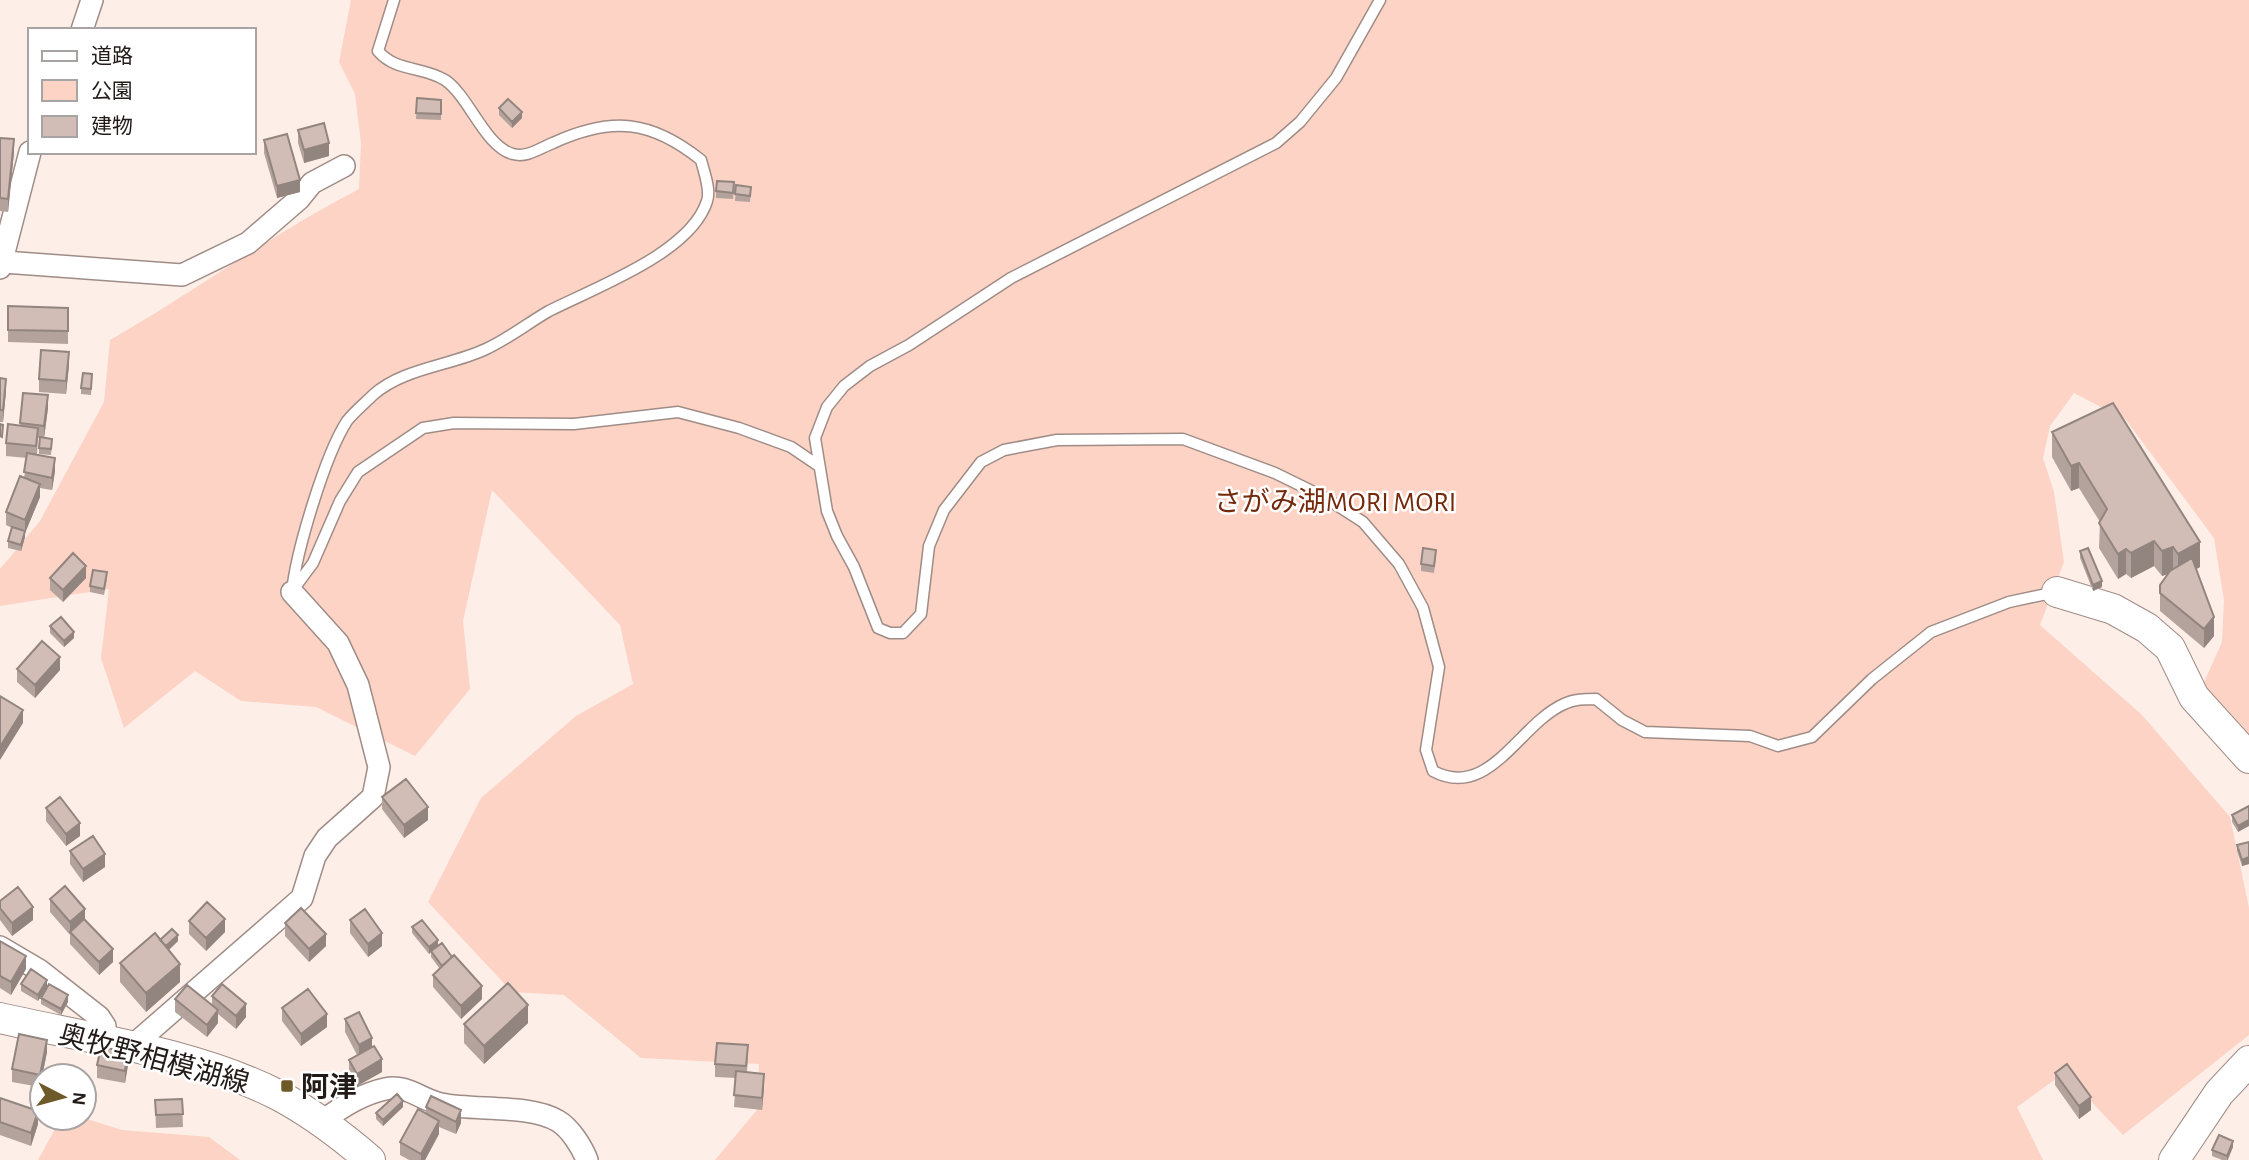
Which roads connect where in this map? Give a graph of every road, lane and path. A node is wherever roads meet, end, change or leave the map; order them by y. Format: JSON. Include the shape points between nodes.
{"nodes":[{"id":1,"x":92,"y":0,"type":"edge"},
{"id":2,"x":394,"y":0,"type":"edge"},
{"id":3,"x":1380,"y":0,"type":"edge"},
{"id":4,"x":83,"y":28,"type":"edge"},
{"id":5,"x":30,"y":154,"type":"edge"},
{"id":6,"x":344,"y":166,"type":"dead end"},
{"id":7,"x":2,"y":265,"type":"edge"},
{"id":8,"x":819,"y":466,"type":"junction"},
{"id":9,"x":292,"y":592,"type":"junction"},
{"id":10,"x":2057,"y":592,"type":"joint"},
{"id":11,"x":2249,"y":758,"type":"edge"},
{"id":12,"x":0,"y":947,"type":"edge"},
{"id":13,"x":0,"y":1018,"type":"edge"},
{"id":14,"x":117,"y":1045,"type":"junction"},
{"id":15,"x":2249,"y":1061,"type":"edge"},
{"id":16,"x":323,"y":1121,"type":"junction"},
{"id":17,"x":370,"y":1160,"type":"edge"},
{"id":18,"x":587,"y":1160,"type":"edge"},
{"id":19,"x":2174,"y":1160,"type":"edge"}],
"edges":[{"from":1,"to":4,"type":"street"},
{"from":2,"to":9,"type":"lane","via":[[377,51],[396,66],[447,81],[493,142],[511,154],[527,155],[573,134],[611,126],[644,127],[675,139],[701,160],[709,199],[677,241],[645,264],[548,312],[487,349],[399,379],[376,393],[348,421],[332,455],[295,562]]},
{"from":3,"to":8,"type":"lane","via":[[1336,78],[1276,143],[1011,278],[844,386],[827,407],[815,438]]},
{"from":5,"to":7,"type":"street"},
{"from":6,"to":7,"type":"street","via":[[313,183],[248,243],[181,275]]},
{"from":8,"to":9,"type":"lane","via":[[778,442],[678,412],[574,424],[454,423],[423,428],[358,472],[313,563]]},
{"from":8,"to":10,"type":"lane","via":[[837,536],[878,628],[890,633],[903,633],[921,614],[929,546],[944,510],[981,462],[1004,450],[1084,439],[1182,439],[1275,473],[1324,497],[1363,522],[1399,564],[1423,608],[1439,667],[1426,750],[1433,771],[1450,780],[1480,775],[1553,711],[1576,700],[1596,699],[1622,720],[1658,735],[1750,736],[1778,746],[1812,737],[1871,679],[1931,632],[2008,602]]},
{"from":9,"to":14,"type":"street","via":[[338,643],[358,685],[379,767],[373,797],[327,838],[315,856],[302,898]]},
{"from":10,"to":11,"type":"main road","via":[[2113,608],[2147,628],[2170,648],[2194,696]]},
{"from":12,"to":14,"type":"street","via":[[39,970],[99,1017]]},
{"from":13,"to":14,"type":"main road","name":"奥牧野相模湖線"},
{"from":14,"to":16,"type":"main road","name":"奥牧野相模湖線","via":[[227,1073]]},
{"from":15,"to":19,"type":"main road","via":[[2219,1093]]},
{"from":16,"to":17,"type":"main road","name":"奥牧野相模湖線"},
{"from":16,"to":18,"type":"street","via":[[343,1106],[386,1089],[412,1091],[436,1103],[515,1111],[559,1121]]}]}
